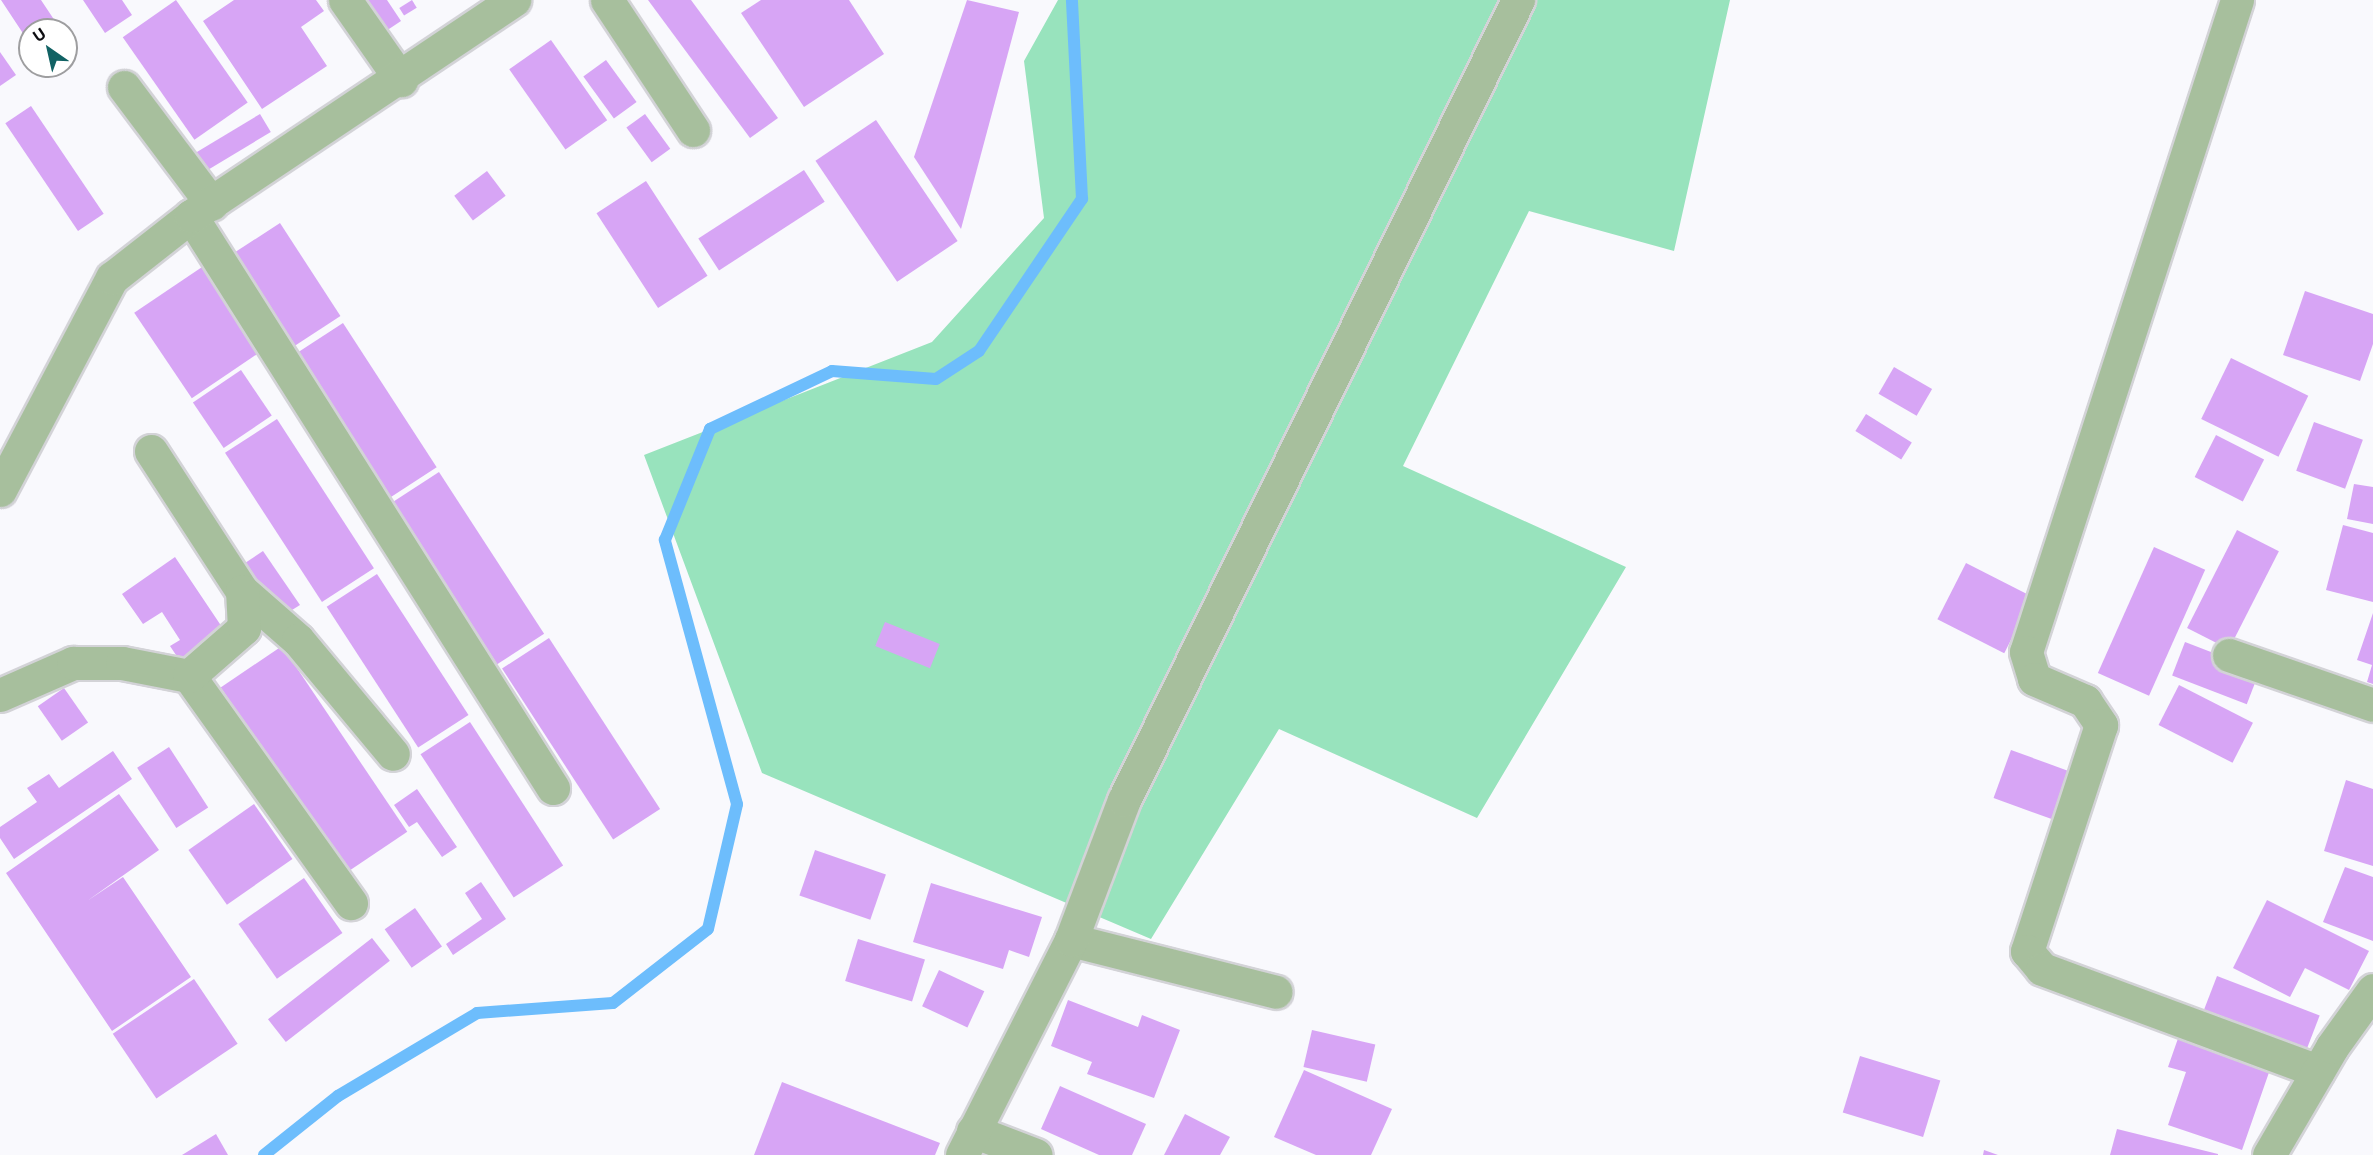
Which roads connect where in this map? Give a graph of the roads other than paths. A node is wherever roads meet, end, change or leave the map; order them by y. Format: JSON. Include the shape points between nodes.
{"nodes":[{"id":1,"x":345,"y":0,"type":"edge"},
{"id":2,"x":514,"y":0,"type":"edge"},
{"id":3,"x":607,"y":0,"type":"edge"},
{"id":4,"x":1518,"y":0,"type":"edge"},
{"id":5,"x":2237,"y":0,"type":"edge"},
{"id":6,"x":401,"y":80,"type":"junction"},
{"id":7,"x":124,"y":87,"type":"dead end"},
{"id":8,"x":693,"y":130,"type":"dead end"},
{"id":9,"x":201,"y":210,"type":"junction"},
{"id":10,"x":151,"y":451,"type":"dead end"},
{"id":11,"x":0,"y":490,"type":"edge"},
{"id":12,"x":242,"y":591,"type":"junction"},
{"id":13,"x":2229,"y":655,"type":"dead end"},
{"id":14,"x":189,"y":676,"type":"junction"},
{"id":15,"x":0,"y":694,"type":"edge"},
{"id":16,"x":2373,"y":705,"type":"edge"},
{"id":17,"x":393,"y":754,"type":"dead end"},
{"id":18,"x":553,"y":788,"type":"dead end"},
{"id":19,"x":351,"y":903,"type":"dead end"},
{"id":20,"x":1071,"y":940,"type":"junction"},
{"id":21,"x":2373,"y":990,"type":"edge"},
{"id":22,"x":1276,"y":992,"type":"dead end"},
{"id":23,"x":2318,"y":1071,"type":"junction"},
{"id":24,"x":968,"y":1143,"type":"edge"},
{"id":25,"x":1036,"y":1155,"type":"edge"},
{"id":26,"x":2269,"y":1155,"type":"edge"}],
"edges":[{"from":1,"to":6,"type":"street"},
{"from":2,"to":6,"type":"street"},
{"from":3,"to":8,"type":"street"},
{"from":4,"to":20,"type":"street","via":[[1124,800]]},
{"from":5,"to":23,"type":"street","via":[[2030,634],[2026,661],[2034,679],[2085,701],[2101,725],[2027,951],[2042,969]]},
{"from":6,"to":9,"type":"street"},
{"from":7,"to":9,"type":"street"},
{"from":9,"to":11,"type":"street","via":[[112,278]]},
{"from":9,"to":18,"type":"street"},
{"from":10,"to":12,"type":"street"},
{"from":12,"to":14,"type":"street","via":[[244,628]]},
{"from":12,"to":17,"type":"street","via":[[298,640]]},
{"from":13,"to":16,"type":"street"},
{"from":14,"to":15,"type":"street","via":[[122,663],[73,663]]},
{"from":14,"to":19,"type":"street"},
{"from":20,"to":22,"type":"street"},
{"from":20,"to":24,"type":"street"},
{"from":21,"to":23,"type":"street"},
{"from":23,"to":26,"type":"street"},
{"from":24,"to":25,"type":"street"}]}
